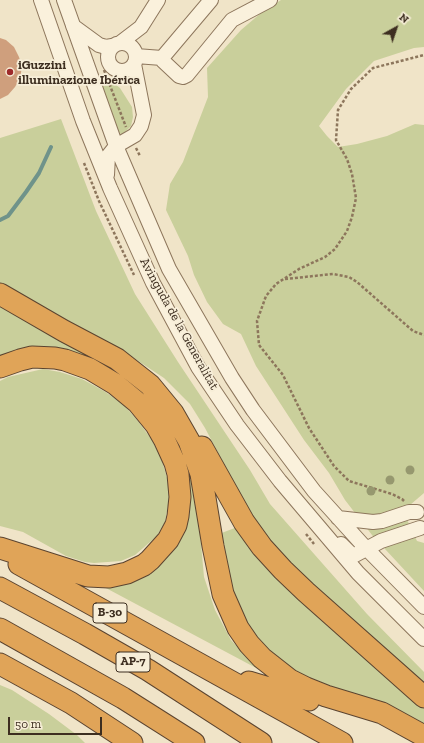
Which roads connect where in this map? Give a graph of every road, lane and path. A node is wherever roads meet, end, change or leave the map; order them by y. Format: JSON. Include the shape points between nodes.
{"nodes":[{"id":1,"x":41,"y":0,"type":"edge"},
{"id":2,"x":64,"y":0,"type":"edge"},
{"id":3,"x":158,"y":0,"type":"edge"},
{"id":4,"x":211,"y":0,"type":"edge"},
{"id":5,"x":270,"y":0,"type":"edge"},
{"id":6,"x":72,"y":26,"type":"junction"},
{"id":7,"x":141,"y":27,"type":"junction"},
{"id":8,"x":116,"y":45,"type":"junction"},
{"id":9,"x":424,"y":55,"type":"edge"},
{"id":10,"x":135,"y":57,"type":"junction"},
{"id":11,"x":162,"y":58,"type":"junction"},
{"id":12,"x":102,"y":64,"type":"dead end"},
{"id":13,"x":117,"y":70,"type":"junction"},
{"id":14,"x":139,"y":94,"type":"junction"},
{"id":15,"x":88,"y":134,"type":"junction"},
{"id":16,"x":131,"y":138,"type":"junction"},
{"id":17,"x":116,"y":146,"type":"junction"},
{"id":18,"x":140,"y":156,"type":"dead end"},
{"id":19,"x":107,"y":182,"type":"junction"},
{"id":20,"x":284,"y":279,"type":"junction"},
{"id":21,"x":0,"y":294,"type":"edge"},
{"id":22,"x":424,"y":335,"type":"edge"},
{"id":23,"x":117,"y":359,"type":"junction"},
{"id":24,"x":0,"y":367,"type":"edge"},
{"id":25,"x":280,"y":481,"type":"junction"},
{"id":26,"x":421,"y":507,"type":"edge"},
{"id":27,"x":338,"y":518,"type":"junction"},
{"id":28,"x":422,"y":530,"type":"edge"},
{"id":29,"x":0,"y":548,"type":"edge"},
{"id":30,"x":366,"y":549,"type":"junction"},
{"id":31,"x":0,"y":554,"type":"edge"},
{"id":32,"x":0,"y":588,"type":"edge"},
{"id":33,"x":424,"y":607,"type":"edge"},
{"id":34,"x":0,"y":629,"type":"edge"},
{"id":35,"x":424,"y":639,"type":"edge"},
{"id":36,"x":0,"y":664,"type":"edge"},
{"id":37,"x":220,"y":674,"type":"junction"},
{"id":38,"x":424,"y":697,"type":"edge"},
{"id":39,"x":71,"y":703,"type":"junction"},
{"id":40,"x":423,"y":735,"type":"edge"},
{"id":41,"x":104,"y":743,"type":"edge"},
{"id":42,"x":132,"y":743,"type":"edge"},
{"id":43,"x":194,"y":743,"type":"edge"},
{"id":44,"x":261,"y":743,"type":"edge"},
{"id":45,"x":342,"y":743,"type":"edge"}],
"edges":[{"from":1,"to":15,"type":"street","name":"Avinguda de la Generalitat"},
{"from":2,"to":6,"type":"street","name":"Avinguda de la Generalitat"},
{"from":3,"to":7,"type":"street"},
{"from":4,"to":11,"type":"street"},
{"from":5,"to":11,"type":"street","via":[[232,20],[187,75],[178,76]]},
{"from":6,"to":8,"type":"street","via":[[99,44],[106,47]]},
{"from":6,"to":17,"type":"street","name":"Avinguda de la Generalitat"},
{"from":7,"to":8,"type":"street"},
{"from":7,"to":10,"type":"street"},
{"from":8,"to":10,"type":"street","via":[[129,45]]},
{"from":8,"to":13,"type":"street","via":[[108,55],[108,60]]},
{"from":9,"to":20,"type":"path","via":[[373,68],[351,89],[338,110],[336,140],[352,174],[356,198],[352,217],[347,231],[335,249]]},
{"from":10,"to":11,"type":"street"},
{"from":10,"to":13,"type":"street","via":[[126,70]]},
{"from":10,"to":14,"type":"street"},
{"from":12,"to":16,"type":"path"},
{"from":13,"to":14,"type":"street"},
{"from":14,"to":16,"type":"street","via":[[144,115],[141,126]]},
{"from":15,"to":17,"type":"street","via":[[100,144]]},
{"from":15,"to":19,"type":"street","name":"Avinguda de la Generalitat"},
{"from":16,"to":17,"type":"street"},
{"from":16,"to":18,"type":"path"},
{"from":17,"to":19,"type":"street","via":[[108,156]]},
{"from":17,"to":27,"type":"street","name":"Avinguda de la Generalitat","via":[[170,269],[232,378],[277,443]]},
{"from":19,"to":25,"type":"street","name":"Avinguda de la Generalitat","via":[[198,367],[237,425]]},
{"from":20,"to":22,"type":"path","via":[[333,274],[349,277],[413,331]]},
{"from":20,"to":26,"type":"path","via":[[266,296],[257,321],[259,345],[283,375],[309,428],[334,466],[349,481],[392,494]]},
{"from":21,"to":23,"type":"highway"},
{"from":23,"to":38,"type":"highway","via":[[158,386],[181,411],[244,522],[262,547],[306,592]]},
{"from":23,"to":40,"type":"highway","via":[[161,397],[189,441],[201,474],[223,594],[238,628],[249,644],[290,680],[326,696],[382,713]]},
{"from":24,"to":29,"type":"highway","via":[[32,357],[55,358],[90,369],[115,384],[138,403],[156,425],[175,463],[180,496],[177,520],[168,540],[150,560],[127,573],[109,577],[88,576]]},
{"from":25,"to":30,"type":"street","via":[[298,495],[351,554],[355,555]]},
{"from":25,"to":35,"type":"street","name":"Avinguda de la Generalitat","via":[[358,573]]},
{"from":26,"to":27,"type":"street","via":[[382,521]]},
{"from":26,"to":28,"type":"street","via":[[418,523]]},
{"from":27,"to":30,"type":"street","name":"Avinguda de la Generalitat"},
{"from":28,"to":30,"type":"street"},
{"from":30,"to":33,"type":"street","name":"Avinguda de la Generalitat"},
{"from":31,"to":37,"type":"highway","number":"B-30"},
{"from":32,"to":44,"type":"highway","number":"AP-7","via":[[148,670]]},
{"from":34,"to":43,"type":"highway","number":"AP-7","via":[[123,698]]},
{"from":36,"to":39,"type":"highway"},
{"from":37,"to":40,"type":"highway","via":[[390,721]]},
{"from":37,"to":45,"type":"highway","number":"B-30"},
{"from":39,"to":41,"type":"highway"},
{"from":39,"to":42,"type":"highway"}]}
